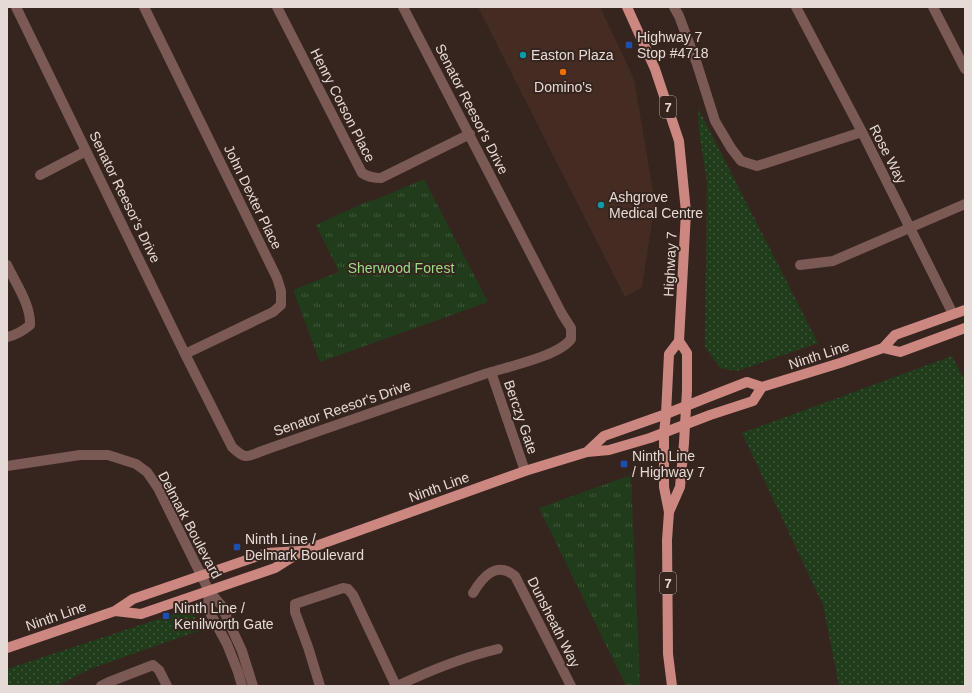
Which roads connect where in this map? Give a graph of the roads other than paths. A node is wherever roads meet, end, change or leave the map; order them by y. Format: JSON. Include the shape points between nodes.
{"nodes":[{"id":1,"x":16,"y":7,"type":"edge"},
{"id":2,"x":144,"y":7,"type":"edge"},
{"id":3,"x":277,"y":7,"type":"edge"},
{"id":4,"x":403,"y":7,"type":"edge"},
{"id":5,"x":627,"y":7,"type":"edge"},
{"id":6,"x":674,"y":7,"type":"edge"},
{"id":7,"x":796,"y":7,"type":"edge"},
{"id":8,"x":933,"y":7,"type":"edge"},
{"id":9,"x":965,"y":69,"type":"edge"},
{"id":10,"x":862,"y":132,"type":"junction"},
{"id":11,"x":470,"y":134,"type":"junction"},
{"id":12,"x":86,"y":150,"type":"junction"},
{"id":13,"x":40,"y":175,"type":"dead end"},
{"id":14,"x":965,"y":204,"type":"edge"},
{"id":15,"x":910,"y":228,"type":"junction"},
{"id":16,"x":7,"y":265,"type":"edge"},
{"id":17,"x":800,"y":265,"type":"dead end"},
{"id":18,"x":965,"y":310,"type":"edge"},
{"id":19,"x":953,"y":314,"type":"junction"},
{"id":20,"x":965,"y":328,"type":"edge"},
{"id":21,"x":7,"y":337,"type":"edge"},
{"id":22,"x":680,"y":341,"type":"junction"},
{"id":23,"x":883,"y":348,"type":"junction"},
{"id":24,"x":185,"y":354,"type":"junction"},
{"id":25,"x":491,"y":372,"type":"junction"},
{"id":26,"x":762,"y":388,"type":"junction"},
{"id":27,"x":686,"y":405,"type":"junction"},
{"id":28,"x":666,"y":414,"type":"junction"},
{"id":29,"x":686,"y":424,"type":"junction"},
{"id":30,"x":664,"y":433,"type":"junction"},
{"id":31,"x":587,"y":452,"type":"junction"},
{"id":32,"x":7,"y":466,"type":"edge"},
{"id":33,"x":525,"y":471,"type":"junction"},
{"id":34,"x":669,"y":512,"type":"junction"},
{"id":35,"x":302,"y":551,"type":"junction"},
{"id":36,"x":201,"y":576,"type":"junction"},
{"id":37,"x":209,"y":591,"type":"junction"},
{"id":38,"x":473,"y":593,"type":"dead end"},
{"id":39,"x":115,"y":611,"type":"junction"},
{"id":40,"x":7,"y":648,"type":"edge"},
{"id":41,"x":498,"y":648,"type":"dead end"},
{"id":42,"x":101,"y":686,"type":"edge"},
{"id":43,"x":167,"y":686,"type":"edge"},
{"id":44,"x":242,"y":686,"type":"edge"},
{"id":45,"x":253,"y":686,"type":"edge"},
{"id":46,"x":320,"y":686,"type":"edge"},
{"id":47,"x":396,"y":686,"type":"edge"},
{"id":48,"x":571,"y":686,"type":"edge"},
{"id":49,"x":672,"y":686,"type":"edge"}],
"edges":[{"from":1,"to":12,"type":"street","name":"Senator Reesor's Drive"},
{"from":2,"to":24,"type":"street","name":"John Dexter Place","via":[[282,291],[281,305],[273,312]]},
{"from":3,"to":11,"type":"street","name":"Henry Corson Place","via":[[366,176],[381,178]]},
{"from":4,"to":11,"type":"street","name":"Senator Reesor's Drive"},
{"from":5,"to":22,"type":"main road","name":"Highway 7","number":"7","via":[[655,69],[679,141],[686,212]]},
{"from":6,"to":10,"type":"street","via":[[697,64],[715,121],[741,161],[757,166]]},
{"from":7,"to":10,"type":"street","name":"Rose Way"},
{"from":8,"to":9,"type":"street"},
{"from":10,"to":15,"type":"street","name":"Rose Way"},
{"from":11,"to":25,"type":"street","name":"Senator Reesor's Drive","via":[[572,334],[568,344],[563,348]]},
{"from":12,"to":13,"type":"street"},
{"from":12,"to":24,"type":"street","name":"Senator Reesor's Drive"},
{"from":14,"to":15,"type":"street"},
{"from":15,"to":17,"type":"street","via":[[833,260]]},
{"from":15,"to":19,"type":"street","name":"Rose Way"},
{"from":16,"to":21,"type":"street","via":[[30,318],[30,326],[18,334]]},
{"from":18,"to":19,"type":"main road","name":"Ninth Line"},
{"from":19,"to":23,"type":"main road","name":"Ninth Line","via":[[895,335]]},
{"from":20,"to":23,"type":"main road","name":"Ninth Line","via":[[900,352]]},
{"from":22,"to":27,"type":"main road","name":"Highway 7","number":"7","via":[[687,353]]},
{"from":22,"to":28,"type":"main road","name":"Highway 7","number":"7","via":[[669,354]]},
{"from":23,"to":26,"type":"main road","name":"Ninth Line"},
{"from":24,"to":25,"type":"street","name":"Senator Reesor's Drive","via":[[232,447],[238,453],[250,457]]},
{"from":25,"to":33,"type":"street","name":"Berczy Gate"},
{"from":26,"to":27,"type":"main road","name":"Ninth Line","via":[[747,382]]},
{"from":26,"to":29,"type":"main road","name":"Ninth Line","via":[[754,401]]},
{"from":27,"to":28,"type":"main road","name":"Ninth Line"},
{"from":27,"to":29,"type":"main road","name":"Highway 7","number":"7"},
{"from":28,"to":30,"type":"main road","name":"Highway 7","number":"7"},
{"from":28,"to":31,"type":"main road","name":"Ninth Line","via":[[604,436]]},
{"from":29,"to":30,"type":"main road","name":"Ninth Line"},
{"from":29,"to":34,"type":"main road","name":"Highway 7","number":"7","via":[[680,487]]},
{"from":30,"to":31,"type":"main road","name":"Ninth Line","via":[[609,450]]},
{"from":30,"to":34,"type":"main road","name":"Highway 7","number":"7","via":[[664,487]]},
{"from":31,"to":33,"type":"main road","name":"Ninth Line"},
{"from":32,"to":36,"type":"street","name":"Delmark Boulevard","via":[[95,454],[108,455],[136,464],[147,472],[158,488]]},
{"from":33,"to":35,"type":"main road","name":"Ninth Line"},
{"from":34,"to":49,"type":"main road","name":"Highway 7","number":"7","via":[[668,654]]},
{"from":35,"to":36,"type":"main road","name":"Ninth Line","via":[[267,553]]},
{"from":35,"to":37,"type":"main road","name":"Ninth Line","via":[[275,568]]},
{"from":36,"to":37,"type":"street","name":"Delmark Boulevard"},
{"from":36,"to":39,"type":"main road","name":"Ninth Line","via":[[134,599]]},
{"from":37,"to":39,"type":"main road","name":"Ninth Line","via":[[141,614]]},
{"from":37,"to":44,"type":"street","via":[[208,609],[227,644]]},
{"from":37,"to":45,"type":"street","name":"Delmark Boulevard","via":[[221,605],[242,651]]},
{"from":38,"to":48,"type":"street","name":"Dunsheath Way","via":[[484,577],[492,572],[506,570],[515,576]]},
{"from":39,"to":40,"type":"main road","name":"Ninth Line"},
{"from":41,"to":47,"type":"street","via":[[426,672]]},
{"from":42,"to":43,"type":"street","via":[[154,665]]},
{"from":46,"to":47,"type":"street","via":[[295,612],[295,604],[343,588],[348,589],[353,595]]}]}
